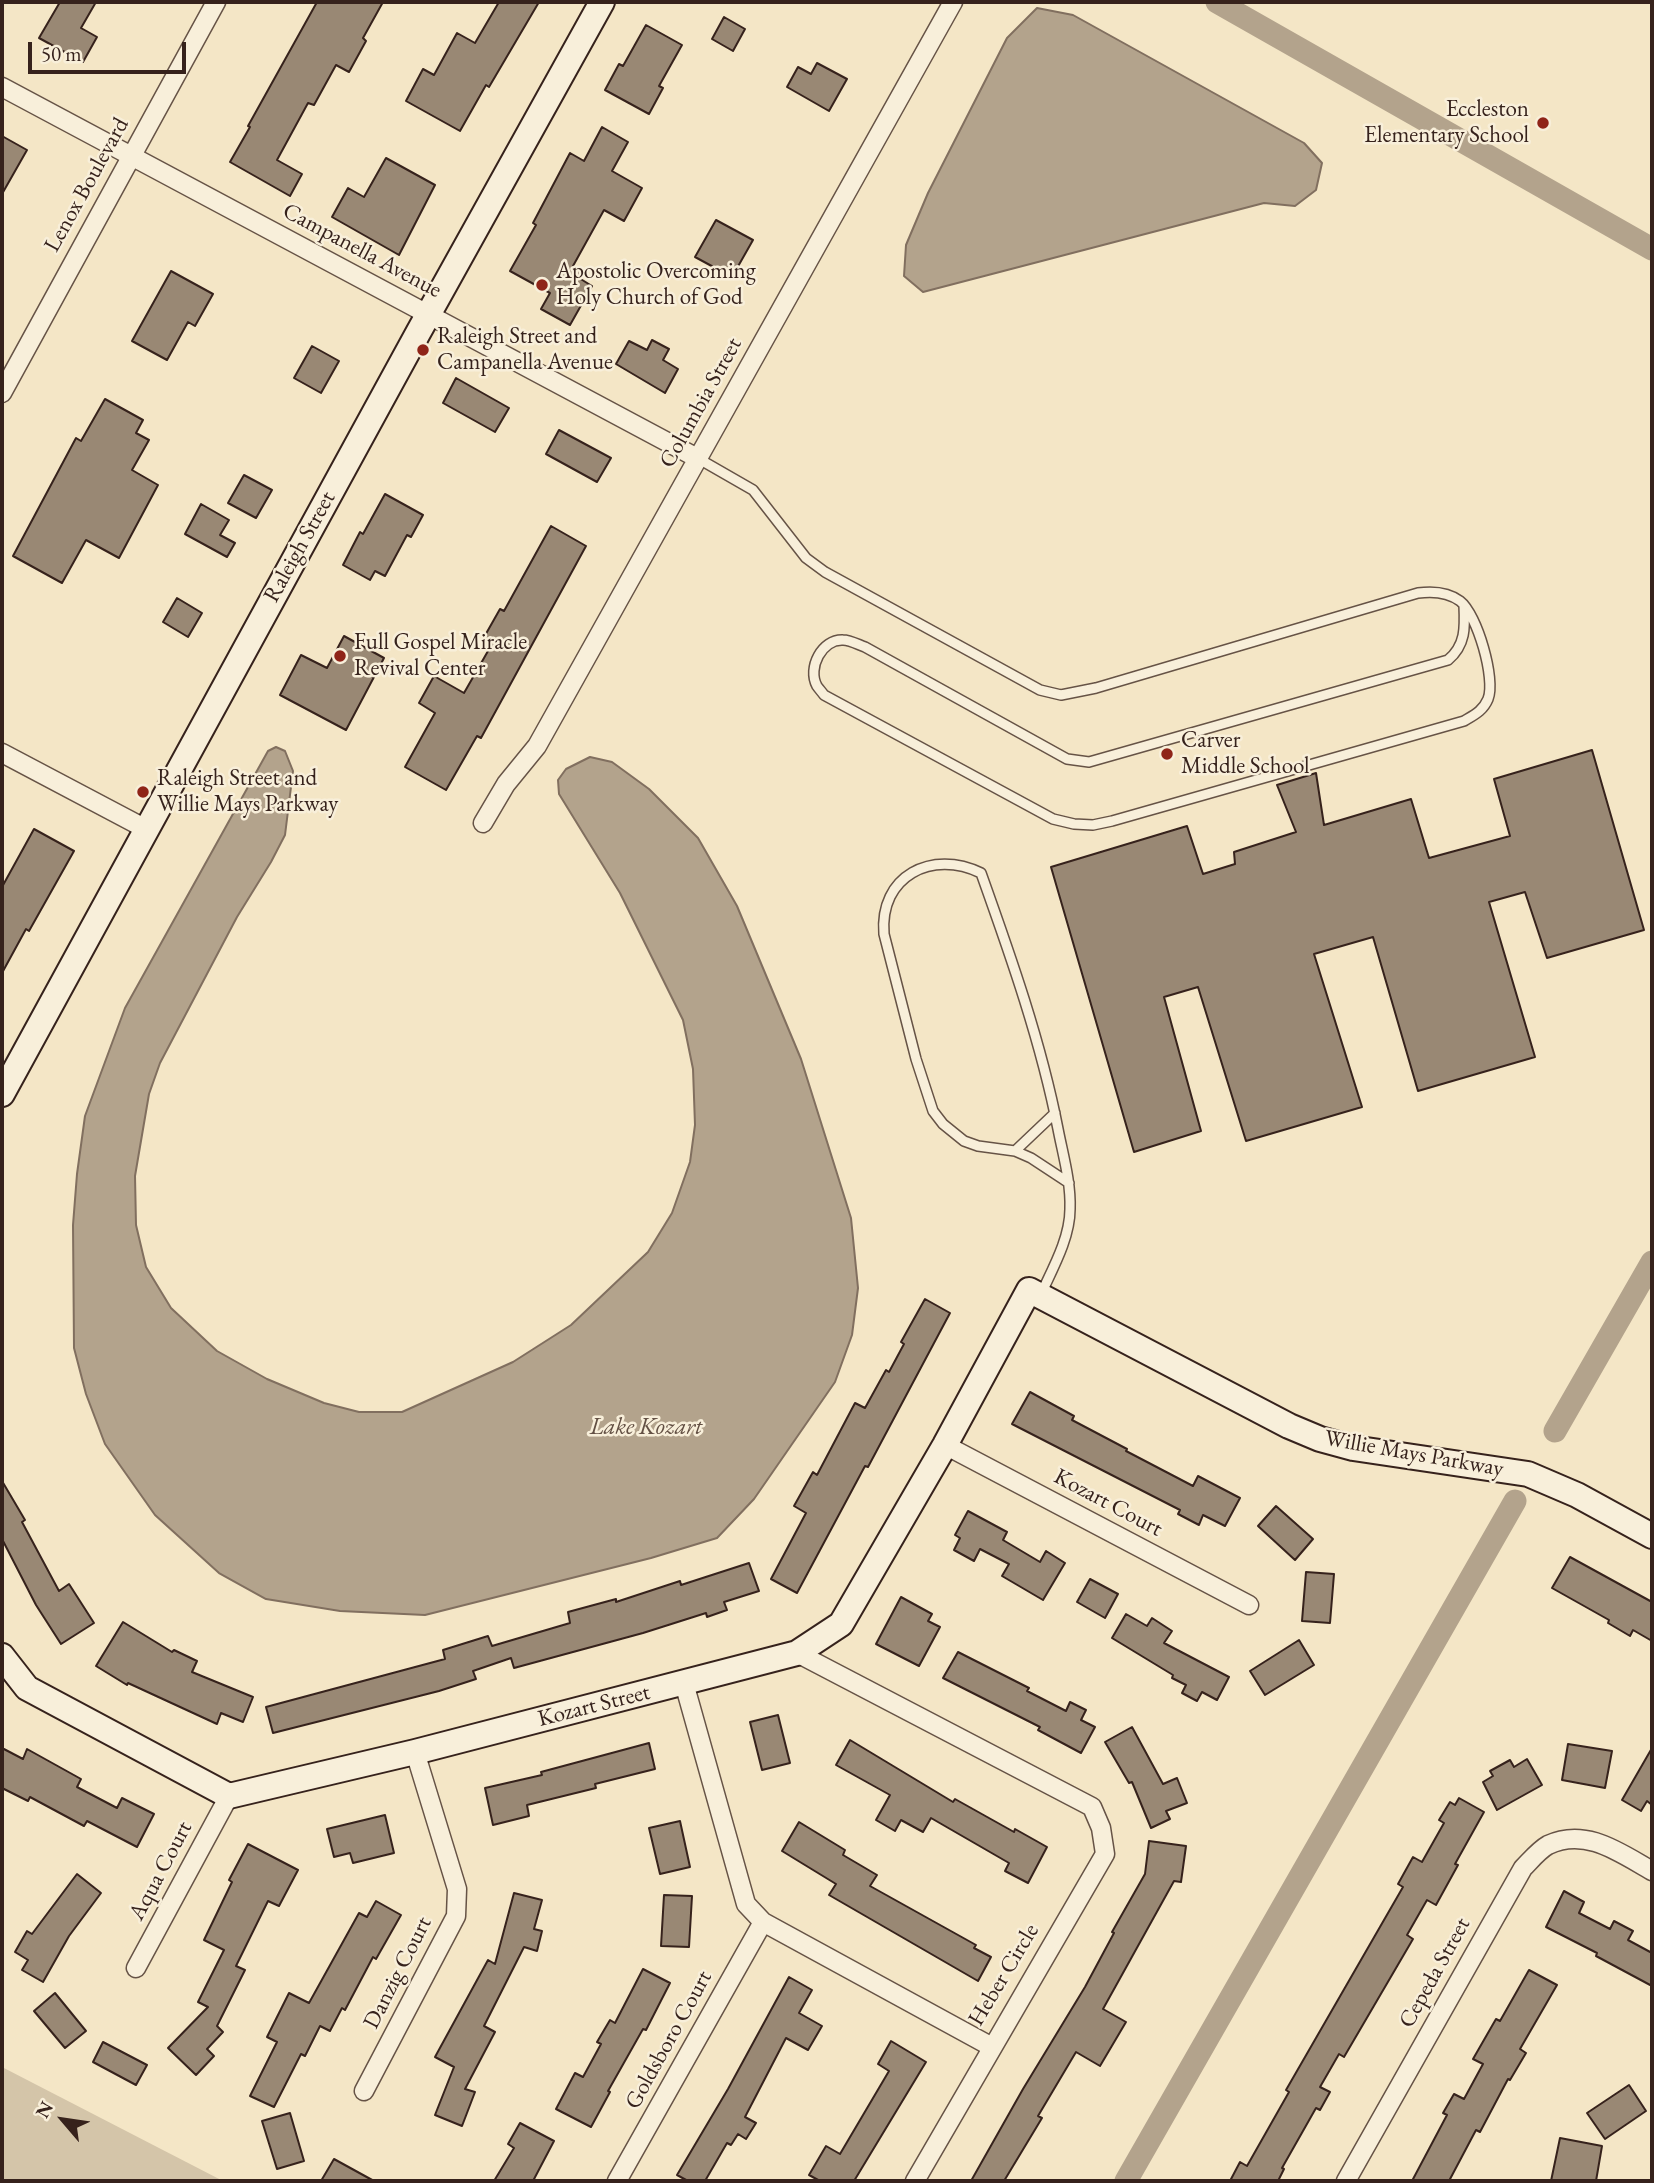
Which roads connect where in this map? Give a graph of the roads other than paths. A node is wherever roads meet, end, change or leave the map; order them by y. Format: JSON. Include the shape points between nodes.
{"nodes":[{"id":1,"x":216,"y":2,"type":"edge"},
{"id":2,"x":602,"y":2,"type":"edge"},
{"id":3,"x":953,"y":2,"type":"edge"},
{"id":4,"x":2,"y":87,"type":"edge"},
{"id":5,"x":131,"y":156,"type":"junction"},
{"id":6,"x":428,"y":314,"type":"junction"},
{"id":7,"x":2,"y":393,"type":"edge"},
{"id":8,"x":699,"y":459,"type":"junction"},
{"id":9,"x":1464,"y":605,"type":"junction"},
{"id":10,"x":2,"y":753,"type":"edge"},
{"id":11,"x":483,"y":823,"type":"dead end"},
{"id":12,"x":146,"y":829,"type":"junction"},
{"id":13,"x":2,"y":1094,"type":"edge"},
{"id":14,"x":1055,"y":1114,"type":"junction"},
{"id":15,"x":1015,"y":1151,"type":"junction"},
{"id":16,"x":1069,"y":1183,"type":"junction"},
{"id":17,"x":1035,"y":1293,"type":"junction"},
{"id":18,"x":945,"y":1445,"type":"junction"},
{"id":19,"x":1652,"y":1536,"type":"edge"},
{"id":20,"x":1249,"y":1605,"type":"dead end"},
{"id":21,"x":797,"y":1653,"type":"junction"},
{"id":22,"x":2,"y":1656,"type":"edge"},
{"id":23,"x":684,"y":1683,"type":"junction"},
{"id":24,"x":415,"y":1752,"type":"junction"},
{"id":25,"x":229,"y":1796,"type":"junction"},
{"id":26,"x":1652,"y":1871,"type":"edge"},
{"id":27,"x":764,"y":1922,"type":"junction"},
{"id":28,"x":136,"y":1968,"type":"dead end"},
{"id":29,"x":992,"y":2047,"type":"junction"},
{"id":30,"x":364,"y":2091,"type":"dead end"},
{"id":31,"x":617,"y":2181,"type":"edge"},
{"id":32,"x":915,"y":2181,"type":"edge"},
{"id":33,"x":1346,"y":2181,"type":"edge"}],
"edges":[{"from":1,"to":5,"type":"street","name":"Lenox Boulevard"},
{"from":2,"to":6,"type":"street","name":"Raleigh Street"},
{"from":3,"to":8,"type":"street","name":"Columbia Street"},
{"from":4,"to":5,"type":"street","name":"Campanella Avenue"},
{"from":5,"to":6,"type":"street","name":"Campanella Avenue"},
{"from":5,"to":7,"type":"street","name":"Lenox Boulevard"},
{"from":6,"to":8,"type":"street","name":"Campanella Avenue"},
{"from":6,"to":12,"type":"street","name":"Raleigh Street"},
{"from":8,"to":9,"type":"lane","via":[[753,490],[806,558],[825,572],[1040,690],[1061,695],[1418,593],[1440,592]]},
{"from":8,"to":11,"type":"street","name":"Columbia Street","via":[[537,746],[506,784]]},
{"from":9,"to":9,"type":"lane","via":[[1462,643],[1448,660],[1089,762],[1067,759],[865,647],[842,640],[828,645],[820,652],[815,678],[824,695],[1015,800],[1053,819],[1093,825],[1464,721],[1481,710],[1489,698],[1491,681]]},
{"from":10,"to":12,"type":"street"},
{"from":12,"to":13,"type":"street","name":"Raleigh Street"},
{"from":14,"to":15,"type":"lane"},
{"from":14,"to":15,"type":"lane","via":[[1032,1023],[981,873],[937,863],[917,869],[900,881],[882,916],[933,1111],[964,1141]]},
{"from":14,"to":16,"type":"lane"},
{"from":15,"to":16,"type":"lane"},
{"from":16,"to":17,"type":"lane","via":[[1071,1210],[1065,1240]]},
{"from":17,"to":18,"type":"street","name":"Kozart Street"},
{"from":17,"to":19,"type":"street","name":"Willie Mays Parkway","via":[[1320,1439],[1528,1474]]},
{"from":18,"to":20,"type":"street","name":"Kozart Court"},
{"from":18,"to":21,"type":"street","name":"Kozart Street","via":[[841,1624]]},
{"from":21,"to":23,"type":"street","name":"Kozart Street"},
{"from":21,"to":29,"type":"street","name":"Heber Circle","via":[[1092,1807],[1105,1854]]},
{"from":22,"to":25,"type":"street","via":[[27,1688]]},
{"from":23,"to":24,"type":"street","name":"Kozart Street"},
{"from":23,"to":27,"type":"street","name":"Heber Circle","via":[[746,1904]]},
{"from":24,"to":25,"type":"street","name":"Kozart Street"},
{"from":24,"to":30,"type":"street","name":"Danzig Court","via":[[457,1889],[456,1916]]},
{"from":25,"to":28,"type":"street","name":"Aqua Court"},
{"from":26,"to":33,"type":"street","name":"Cepeda Street","via":[[1603,1843],[1578,1839],[1547,1846],[1523,1868]]},
{"from":27,"to":29,"type":"street","name":"Heber Circle"},
{"from":27,"to":31,"type":"street","name":"Goldsboro Court"},
{"from":29,"to":32,"type":"street"}]}
